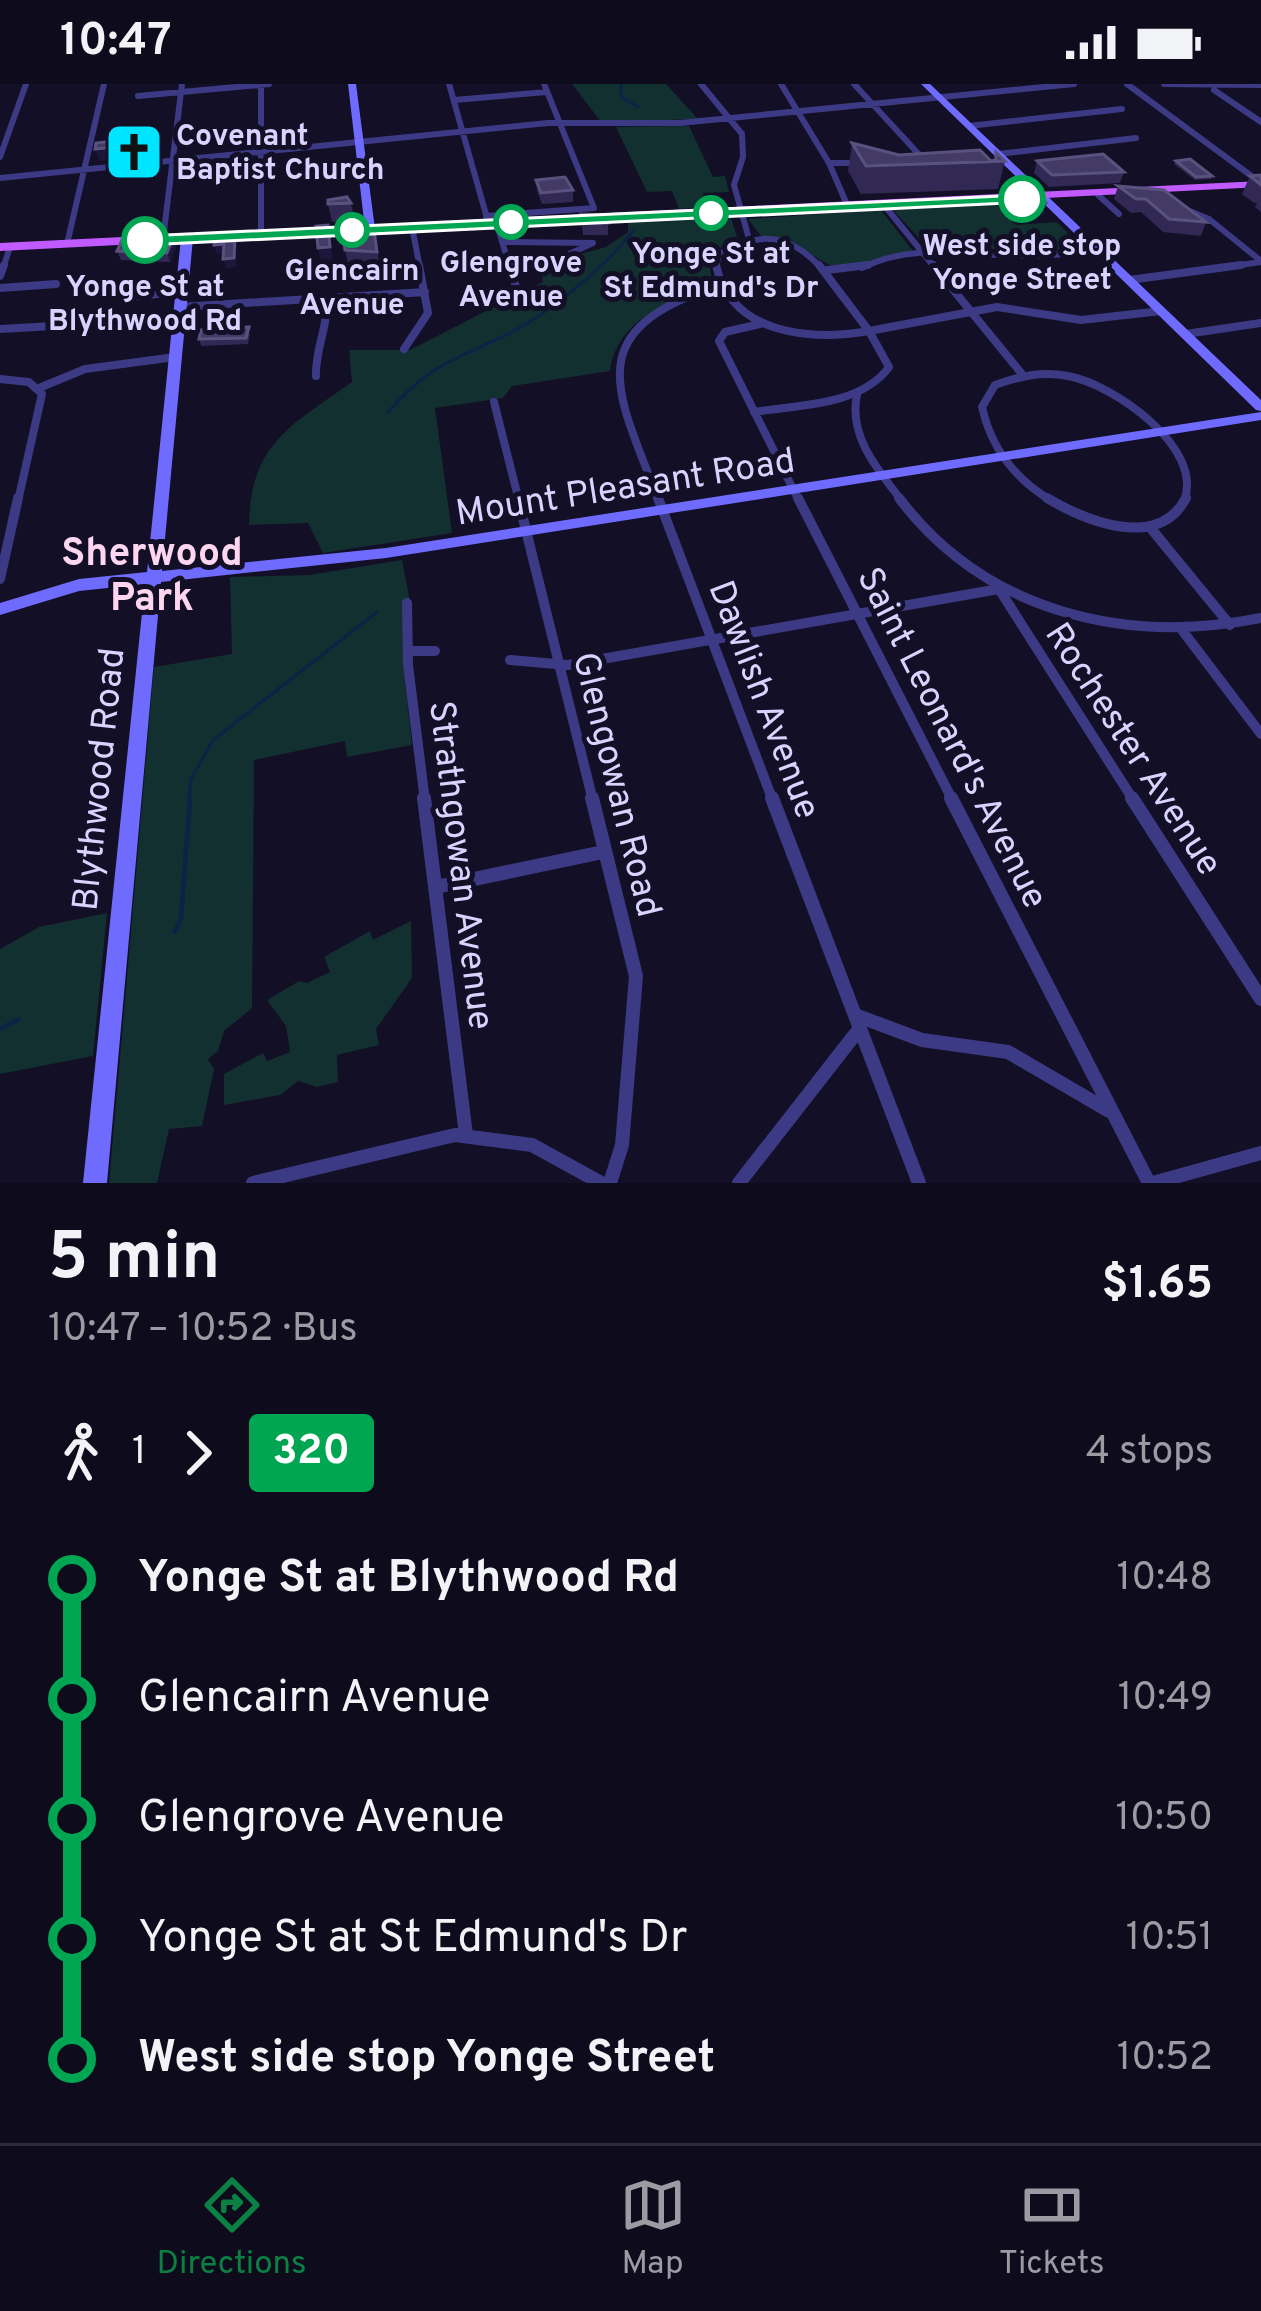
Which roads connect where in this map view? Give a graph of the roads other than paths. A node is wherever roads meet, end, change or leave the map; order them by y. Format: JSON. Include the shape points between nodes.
{"nodes":[{"id":1,"x":26,"y":84,"type":"edge"},
{"id":2,"x":104,"y":84,"type":"edge"},
{"id":3,"x":263,"y":84,"type":"edge"},
{"id":4,"x":352,"y":84,"type":"edge"},
{"id":5,"x":448,"y":84,"type":"edge"},
{"id":6,"x":700,"y":84,"type":"edge"},
{"id":7,"x":781,"y":84,"type":"edge"},
{"id":8,"x":854,"y":84,"type":"edge"},
{"id":9,"x":925,"y":84,"type":"edge"},
{"id":10,"x":990,"y":84,"type":"edge"},
{"id":11,"x":1074,"y":84,"type":"edge"},
{"id":12,"x":1127,"y":84,"type":"edge"},
{"id":13,"x":1164,"y":84,"type":"edge"},
{"id":14,"x":1056,"y":85,"type":"edge"},
{"id":15,"x":1261,"y":85,"type":"edge"},
{"id":16,"x":1208,"y":86,"type":"edge"},
{"id":17,"x":181,"y":88,"type":"edge"},
{"id":18,"x":545,"y":88,"type":"edge"},
{"id":19,"x":999,"y":92,"type":"junction"},
{"id":20,"x":138,"y":96,"type":"dead end"},
{"id":21,"x":940,"y":98,"type":"junction"},
{"id":22,"x":454,"y":100,"type":"junction"},
{"id":23,"x":872,"y":104,"type":"junction"},
{"id":24,"x":1122,"y":109,"type":"dead end"},
{"id":25,"x":801,"y":112,"type":"junction"},
{"id":26,"x":734,"y":118,"type":"junction"},
{"id":27,"x":1261,"y":122,"type":"edge"},
{"id":28,"x":561,"y":123,"type":"junction"},
{"id":29,"x":969,"y":125,"type":"junction"},
{"id":30,"x":462,"y":131,"type":"junction"},
{"id":31,"x":1136,"y":138,"type":"dead end"},
{"id":32,"x":360,"y":141,"type":"junction"},
{"id":33,"x":262,"y":151,"type":"junction"},
{"id":34,"x":998,"y":154,"type":"junction"},
{"id":35,"x":0,"y":157,"type":"edge"},
{"id":36,"x":173,"y":160,"type":"junction"},
{"id":37,"x":829,"y":163,"type":"junction"},
{"id":38,"x":881,"y":163,"type":"edge"},
{"id":39,"x":904,"y":164,"type":"edge"},
{"id":40,"x":85,"y":169,"type":"junction"},
{"id":41,"x":0,"y":178,"type":"edge"},
{"id":42,"x":1261,"y":183,"type":"edge"},
{"id":43,"x":1159,"y":191,"type":"junction"},
{"id":44,"x":1098,"y":195,"type":"junction"},
{"id":45,"x":1043,"y":198,"type":"junction"},
{"id":46,"x":884,"y":205,"type":"junction"},
{"id":47,"x":848,"y":207,"type":"junction"},
{"id":48,"x":738,"y":212,"type":"junction"},
{"id":49,"x":1119,"y":214,"type":"dead end"},
{"id":50,"x":489,"y":219,"type":"junction"},
{"id":51,"x":412,"y":226,"type":"junction"},
{"id":52,"x":370,"y":229,"type":"junction"},
{"id":53,"x":261,"y":234,"type":"junction"},
{"id":54,"x":187,"y":238,"type":"junction"},
{"id":55,"x":164,"y":239,"type":"junction"},
{"id":56,"x":749,"y":239,"type":"junction"},
{"id":57,"x":503,"y":242,"type":"junction"},
{"id":58,"x":67,"y":244,"type":"junction"},
{"id":59,"x":5,"y":247,"type":"edge"},
{"id":60,"x":922,"y":252,"type":"junction"},
{"id":61,"x":1100,"y":252,"type":"junction"},
{"id":62,"x":1261,"y":262,"type":"edge"},
{"id":63,"x":510,"y":266,"type":"junction"},
{"id":64,"x":827,"y":270,"type":"junction"},
{"id":65,"x":0,"y":276,"type":"edge"},
{"id":66,"x":1129,"y":280,"type":"junction"},
{"id":67,"x":56,"y":284,"type":"dead end"},
{"id":68,"x":723,"y":284,"type":"junction"},
{"id":69,"x":0,"y":288,"type":"edge"},
{"id":70,"x":182,"y":291,"type":"junction"},
{"id":71,"x":424,"y":292,"type":"junction"},
{"id":72,"x":518,"y":292,"type":"dead end"},
{"id":73,"x":123,"y":298,"type":"dead end"},
{"id":74,"x":326,"y":298,"type":"junction"},
{"id":75,"x":181,"y":307,"type":"junction"},
{"id":76,"x":1161,"y":310,"type":"junction"},
{"id":77,"x":970,"y":311,"type":"junction"},
{"id":78,"x":741,"y":314,"type":"junction"},
{"id":79,"x":1261,"y":323,"type":"edge"},
{"id":80,"x":71,"y":325,"type":"dead end"},
{"id":81,"x":760,"y":325,"type":"junction"},
{"id":82,"x":737,"y":326,"type":"junction"},
{"id":83,"x":0,"y":329,"type":"edge"},
{"id":84,"x":868,"y":331,"type":"junction"},
{"id":85,"x":1186,"y":334,"type":"junction"},
{"id":86,"x":404,"y":349,"type":"dead end"},
{"id":87,"x":175,"y":357,"type":"junction"},
{"id":88,"x":1022,"y":374,"type":"junction"},
{"id":89,"x":316,"y":376,"type":"dead end"},
{"id":90,"x":0,"y":379,"type":"edge"},
{"id":91,"x":39,"y":388,"type":"junction"},
{"id":92,"x":1255,"y":394,"type":"edge"},
{"id":93,"x":857,"y":395,"type":"junction"},
{"id":94,"x":494,"y":402,"type":"dead end"},
{"id":95,"x":754,"y":412,"type":"junction"},
{"id":96,"x":1261,"y":412,"type":"edge"},
{"id":97,"x":1222,"y":422,"type":"junction"},
{"id":98,"x":1261,"y":427,"type":"edge"},
{"id":99,"x":1156,"y":433,"type":"junction"},
{"id":100,"x":1004,"y":455,"type":"junction"},
{"id":101,"x":882,"y":475,"type":"junction"},
{"id":102,"x":793,"y":489,"type":"junction"},
{"id":103,"x":662,"y":510,"type":"junction"},
{"id":104,"x":1149,"y":526,"type":"junction"},
{"id":105,"x":524,"y":531,"type":"junction"},
{"id":106,"x":152,"y":575,"type":"junction"},
{"id":107,"x":0,"y":579,"type":"edge"},
{"id":108,"x":999,"y":589,"type":"junction"},
{"id":109,"x":406,"y":603,"type":"dead end"},
{"id":110,"x":0,"y":609,"type":"edge"},
{"id":111,"x":858,"y":615,"type":"junction"},
{"id":112,"x":1261,"y":618,"type":"edge"},
{"id":113,"x":1230,"y":625,"type":"junction"},
{"id":114,"x":1182,"y":630,"type":"junction"},
{"id":115,"x":711,"y":640,"type":"junction"},
{"id":116,"x":409,"y":651,"type":"junction"},
{"id":117,"x":435,"y":651,"type":"dead end"},
{"id":118,"x":510,"y":659,"type":"dead end"},
{"id":119,"x":559,"y":665,"type":"junction"},
{"id":120,"x":1261,"y":734,"type":"edge"},
{"id":121,"x":603,"y":852,"type":"junction"},
{"id":122,"x":436,"y":886,"type":"junction"},
{"id":123,"x":1261,"y":999,"type":"edge"},
{"id":124,"x":857,"y":1021,"type":"junction"},
{"id":125,"x":1112,"y":1113,"type":"junction"},
{"id":126,"x":466,"y":1135,"type":"junction"},
{"id":127,"x":1261,"y":1153,"type":"edge"},
{"id":128,"x":95,"y":1183,"type":"edge"},
{"id":129,"x":253,"y":1183,"type":"edge"},
{"id":130,"x":605,"y":1183,"type":"edge"},
{"id":131,"x":739,"y":1183,"type":"edge"},
{"id":132,"x":919,"y":1183,"type":"edge"},
{"id":133,"x":1151,"y":1183,"type":"edge"}],
"edges":[{"from":1,"to":35,"type":"street"},
{"from":2,"to":40,"type":"street"},
{"from":3,"to":17,"type":"street"},
{"from":3,"to":33,"type":"street"},
{"from":4,"to":32,"type":"main road"},
{"from":5,"to":22,"type":"street"},
{"from":6,"to":26,"type":"street"},
{"from":7,"to":25,"type":"street"},
{"from":8,"to":23,"type":"street"},
{"from":9,"to":21,"type":"main road"},
{"from":10,"to":19,"type":"street"},
{"from":11,"to":14,"type":"street"},
{"from":12,"to":42,"type":"street"},
{"from":13,"to":16,"type":"street"},
{"from":14,"to":19,"type":"street"},
{"from":15,"to":16,"type":"street"},
{"from":16,"to":27,"type":"street"},
{"from":17,"to":20,"type":"street"},
{"from":17,"to":36,"type":"street"},
{"from":18,"to":22,"type":"street"},
{"from":18,"to":28,"type":"street"},
{"from":19,"to":21,"type":"street"},
{"from":21,"to":23,"type":"street"},
{"from":21,"to":29,"type":"main road"},
{"from":22,"to":30,"type":"street"},
{"from":23,"to":25,"type":"street"},
{"from":23,"to":39,"type":"street","via":[[928,164]]},
{"from":24,"to":29,"type":"street"},
{"from":25,"to":26,"type":"street"},
{"from":25,"to":37,"type":"street"},
{"from":26,"to":28,"type":"street"},
{"from":26,"to":48,"type":"street","via":[[744,147],[734,181]]},
{"from":28,"to":30,"type":"street"},
{"from":28,"to":50,"type":"street","via":[[594,208]]},
{"from":29,"to":34,"type":"main road"},
{"from":30,"to":32,"type":"street"},
{"from":30,"to":50,"type":"street"},
{"from":31,"to":34,"type":"street"},
{"from":32,"to":33,"type":"street"},
{"from":32,"to":52,"type":"main road"},
{"from":33,"to":36,"type":"street"},
{"from":33,"to":53,"type":"street"},
{"from":34,"to":45,"type":"main road"},
{"from":36,"to":40,"type":"street"},
{"from":36,"to":55,"type":"street"},
{"from":37,"to":38,"type":"street"},
{"from":37,"to":47,"type":"street"},
{"from":40,"to":41,"type":"street"},
{"from":40,"to":58,"type":"street"},
{"from":42,"to":43,"type":"main road"},
{"from":43,"to":44,"type":"main road"},
{"from":43,"to":62,"type":"street"},
{"from":44,"to":45,"type":"main road"},
{"from":44,"to":49,"type":"street"},
{"from":45,"to":46,"type":"main road"},
{"from":45,"to":61,"type":"main road"},
{"from":46,"to":47,"type":"main road"},
{"from":46,"to":60,"type":"street"},
{"from":47,"to":48,"type":"main road"},
{"from":48,"to":50,"type":"main road"},
{"from":48,"to":56,"type":"street"},
{"from":50,"to":51,"type":"main road"},
{"from":50,"to":57,"type":"street"},
{"from":51,"to":52,"type":"main road"},
{"from":51,"to":71,"type":"street"},
{"from":52,"to":53,"type":"main road"},
{"from":53,"to":54,"type":"main road"},
{"from":54,"to":55,"type":"main road"},
{"from":54,"to":70,"type":"main road","name":"Blythwood Road"},
{"from":55,"to":58,"type":"main road"},
{"from":56,"to":64,"type":"street","via":[[797,245]]},
{"from":56,"to":68,"type":"street","via":[[716,257]]},
{"from":57,"to":63,"type":"street"},
{"from":57,"to":63,"type":"street","via":[[592,243]]},
{"from":58,"to":59,"type":"main road"},
{"from":59,"to":65,"type":"street"},
{"from":60,"to":61,"type":"street"},
{"from":60,"to":64,"type":"street"},
{"from":60,"to":77,"type":"street"},
{"from":61,"to":66,"type":"main road"},
{"from":62,"to":66,"type":"street"},
{"from":63,"to":72,"type":"street"},
{"from":64,"to":84,"type":"street"},
{"from":66,"to":76,"type":"main road"},
{"from":67,"to":69,"type":"street"},
{"from":68,"to":78,"type":"street"},
{"from":68,"to":103,"type":"street","name":"Dawlish Avenue","via":[[653,314],[618,360],[619,396]]},
{"from":70,"to":73,"type":"street"},
{"from":70,"to":75,"type":"main road","name":"Blythwood Road"},
{"from":71,"to":74,"type":"street"},
{"from":71,"to":86,"type":"street","via":[[427,317]]},
{"from":74,"to":75,"type":"street"},
{"from":74,"to":89,"type":"street"},
{"from":75,"to":87,"type":"main road","name":"Blythwood Road"},
{"from":76,"to":77,"type":"street","via":[[1085,320],[1013,308]]},
{"from":76,"to":85,"type":"main road"},
{"from":77,"to":84,"type":"street"},
{"from":77,"to":88,"type":"street"},
{"from":78,"to":81,"type":"street"},
{"from":78,"to":82,"type":"street","name":"Saint Leonard's Avenue"},
{"from":79,"to":85,"type":"street"},
{"from":80,"to":83,"type":"street"},
{"from":81,"to":82,"type":"street"},
{"from":81,"to":84,"type":"street","via":[[806,334]]},
{"from":82,"to":95,"type":"street","name":"Saint Leonard's Avenue","via":[[719,345]]},
{"from":84,"to":93,"type":"street","via":[[890,368]]},
{"from":85,"to":92,"type":"main road"},
{"from":87,"to":91,"type":"street","via":[[85,369]]},
{"from":87,"to":106,"type":"main road","name":"Blythwood Road"},
{"from":88,"to":99,"type":"street","via":[[1095,383]]},
{"from":88,"to":100,"type":"street","via":[[994,385],[979,404]]},
{"from":90,"to":91,"type":"street"},
{"from":91,"to":107,"type":"street"},
{"from":92,"to":96,"type":"main road"},
{"from":93,"to":95,"type":"street"},
{"from":93,"to":101,"type":"street","via":[[854,426]]},
{"from":94,"to":105,"type":"street","name":"Glengowan Road"},
{"from":95,"to":102,"type":"street","name":"Saint Leonard's Avenue"},
{"from":96,"to":97,"type":"main road","name":"Mount Pleasant Road"},
{"from":97,"to":98,"type":"main road"},
{"from":97,"to":99,"type":"main road","name":"Mount Pleasant Road"},
{"from":99,"to":100,"type":"main road","name":"Mount Pleasant Road"},
{"from":99,"to":104,"type":"street","via":[[1192,486],[1184,508]]},
{"from":100,"to":101,"type":"main road","name":"Mount Pleasant Road"},
{"from":100,"to":104,"type":"street","via":[[1064,512]]},
{"from":101,"to":102,"type":"main road","name":"Mount Pleasant Road"},
{"from":101,"to":108,"type":"street","via":[[928,537]]},
{"from":102,"to":103,"type":"main road","name":"Mount Pleasant Road"},
{"from":102,"to":111,"type":"street","name":"Saint Leonard's Avenue"},
{"from":103,"to":105,"type":"main road","name":"Mount Pleasant Road"},
{"from":103,"to":115,"type":"street","name":"Dawlish Avenue"},
{"from":104,"to":113,"type":"street"},
{"from":105,"to":106,"type":"main road","name":"Mount Pleasant Road","via":[[296,566]]},
{"from":105,"to":119,"type":"street","name":"Glengowan Road"},
{"from":106,"to":110,"type":"main road","name":"Mount Pleasant Road","via":[[68,587]]},
{"from":106,"to":128,"type":"main road","name":"Blythwood Road"},
{"from":108,"to":111,"type":"street"},
{"from":108,"to":114,"type":"street","via":[[1104,623]]},
{"from":108,"to":123,"type":"street","name":"Rochester Avenue"},
{"from":109,"to":116,"type":"street","name":"Strathgowan Avenue"},
{"from":111,"to":115,"type":"street"},
{"from":111,"to":125,"type":"street","name":"Saint Leonard's Avenue"},
{"from":112,"to":113,"type":"street"},
{"from":113,"to":114,"type":"street"},
{"from":114,"to":120,"type":"street"},
{"from":115,"to":119,"type":"street"},
{"from":115,"to":124,"type":"street","name":"Dawlish Avenue"},
{"from":116,"to":117,"type":"street"},
{"from":116,"to":122,"type":"street","name":"Strathgowan Avenue"},
{"from":118,"to":119,"type":"street"},
{"from":119,"to":121,"type":"street","name":"Glengowan Road"},
{"from":121,"to":122,"type":"street"},
{"from":121,"to":130,"type":"street","name":"Glengowan Road","via":[[635,976],[622,1144]]},
{"from":122,"to":126,"type":"street","name":"Strathgowan Avenue"},
{"from":124,"to":125,"type":"street","via":[[1008,1052]]},
{"from":124,"to":131,"type":"street"},
{"from":124,"to":132,"type":"street","name":"Dawlish Avenue"},
{"from":125,"to":133,"type":"street","name":"Saint Leonard's Avenue"},
{"from":126,"to":129,"type":"street"},
{"from":126,"to":130,"type":"street","via":[[532,1145]]},
{"from":127,"to":133,"type":"street"}]}
